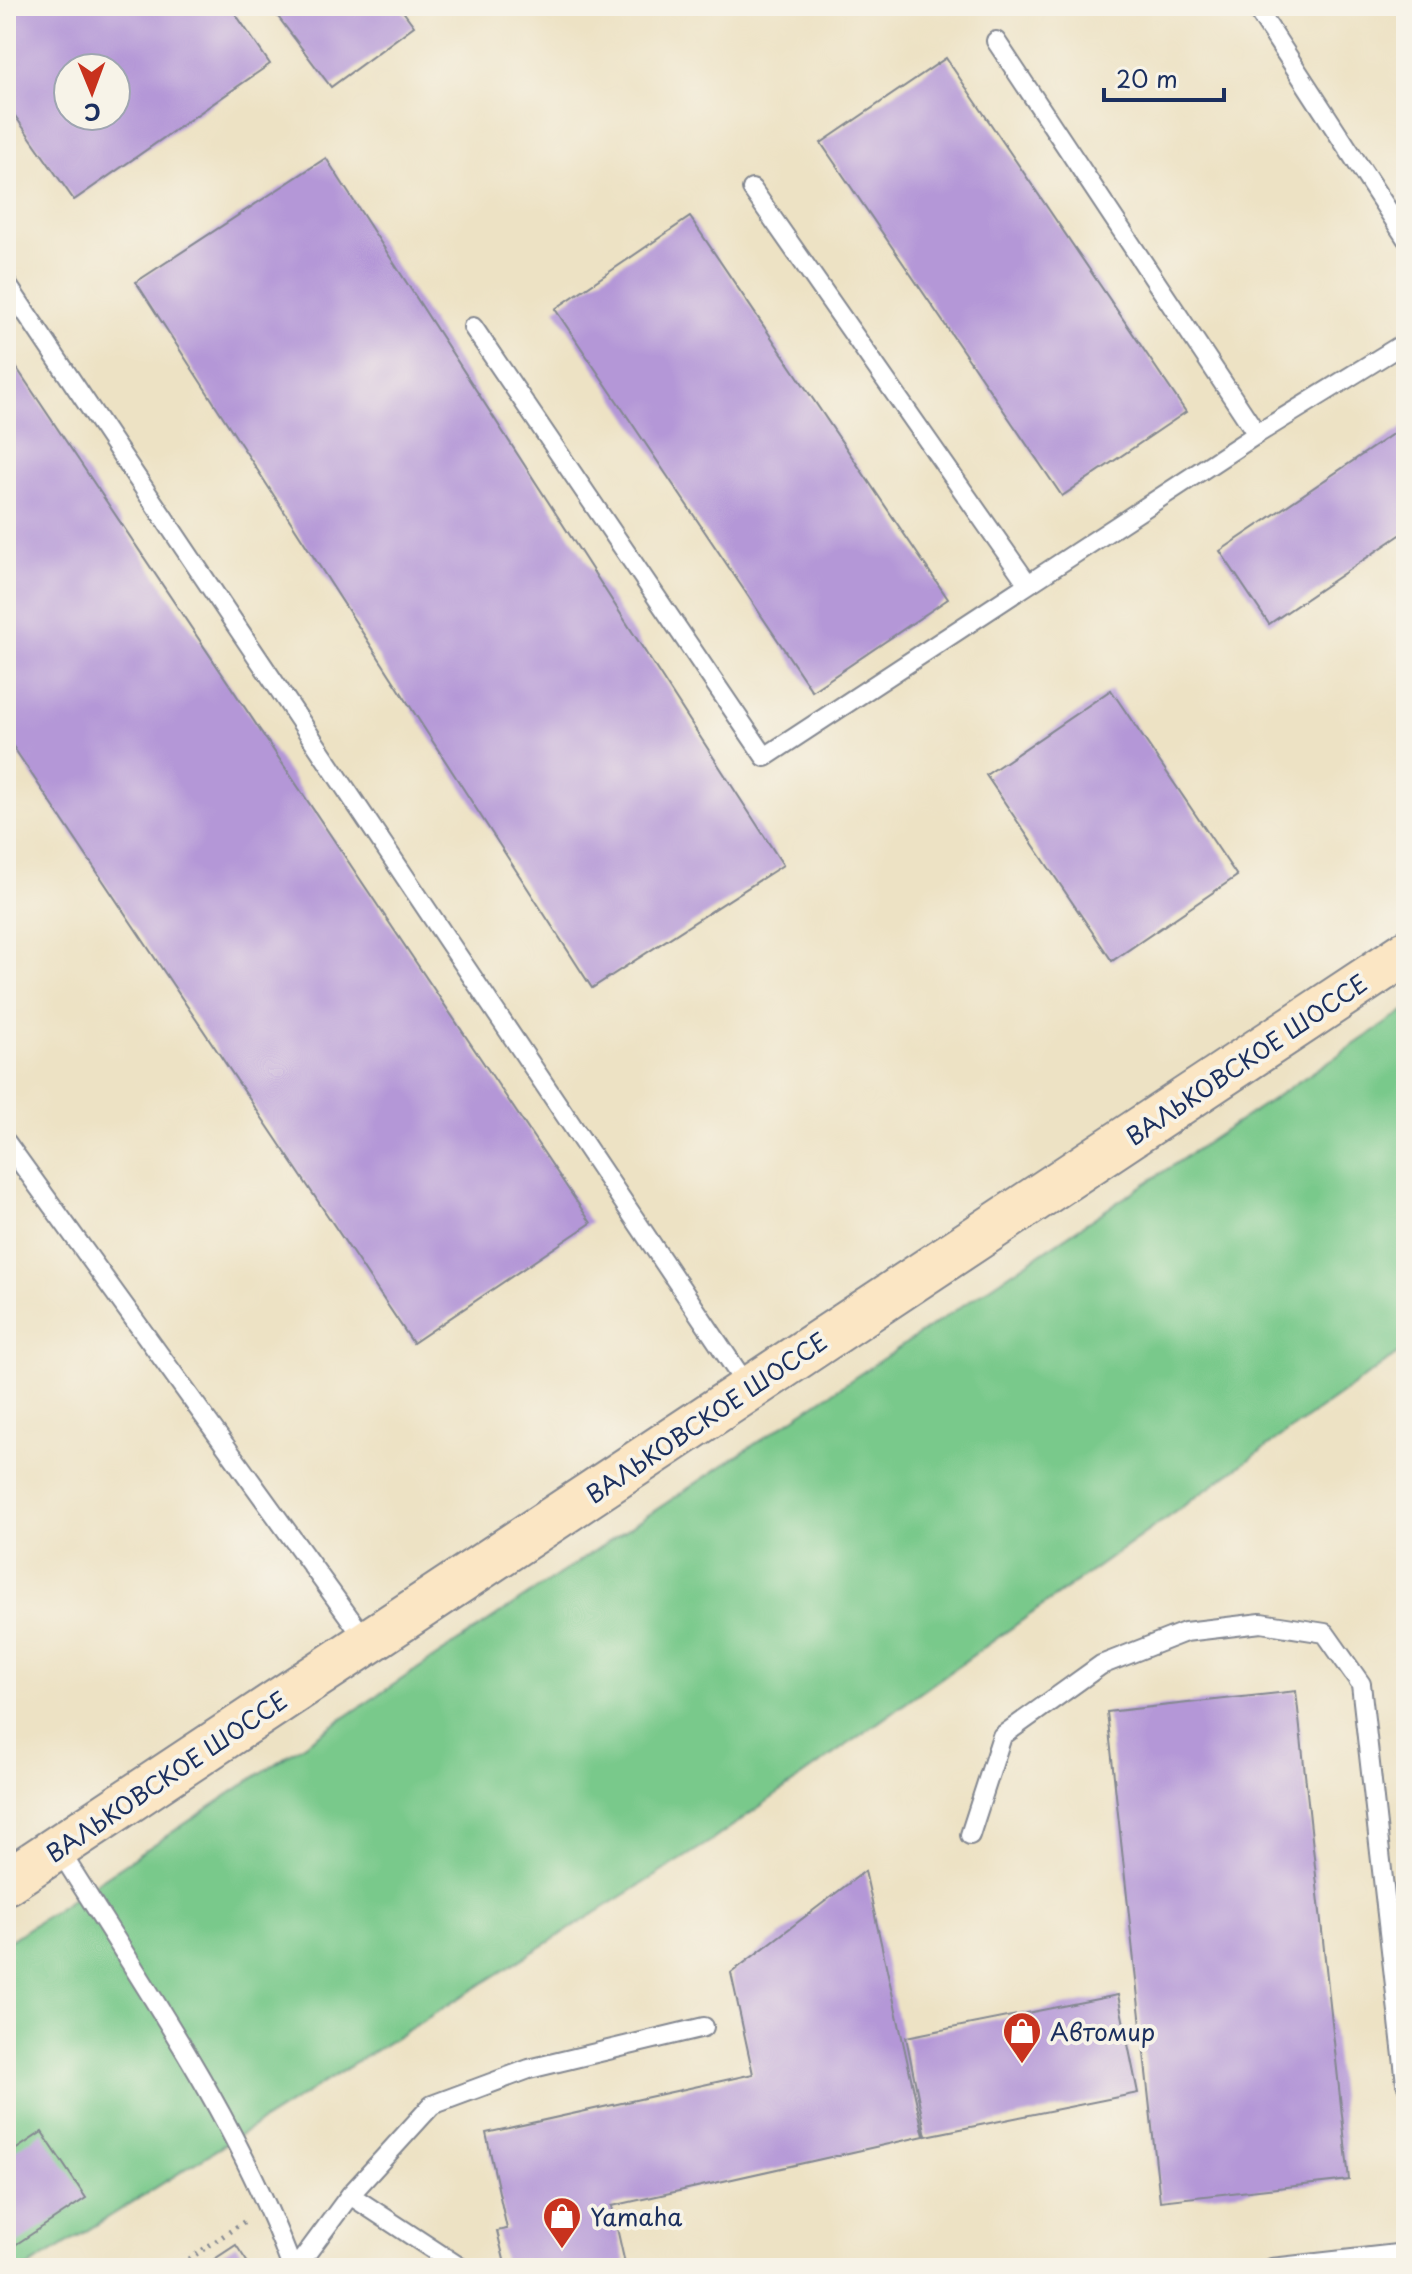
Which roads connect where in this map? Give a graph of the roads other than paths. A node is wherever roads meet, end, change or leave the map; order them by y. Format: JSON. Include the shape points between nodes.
{"nodes":[{"id":1,"x":1255,"y":6,"type":"edge"},
{"id":2,"x":996,"y":41,"type":"dead end"},
{"id":3,"x":752,"y":189,"type":"dead end"},
{"id":4,"x":1406,"y":238,"type":"edge"},
{"id":5,"x":6,"y":283,"type":"edge"},
{"id":6,"x":473,"y":327,"type":"dead end"},
{"id":7,"x":1406,"y":342,"type":"edge"},
{"id":8,"x":1257,"y":434,"type":"junction"},
{"id":9,"x":1028,"y":584,"type":"junction"},
{"id":10,"x":1406,"y":953,"type":"edge"},
{"id":11,"x":6,"y":1142,"type":"edge"},
{"id":12,"x":749,"y":1389,"type":"junction"},
{"id":13,"x":367,"y":1642,"type":"junction"},
{"id":14,"x":970,"y":1835,"type":"dead end"},
{"id":15,"x":58,"y":1848,"type":"junction"},
{"id":16,"x":6,"y":1882,"type":"edge"},
{"id":17,"x":704,"y":2027,"type":"dead end"},
{"id":18,"x":1406,"y":2083,"type":"edge"},
{"id":19,"x":350,"y":2195,"type":"junction"},
{"id":20,"x":1406,"y":2253,"type":"edge"},
{"id":21,"x":294,"y":2268,"type":"edge"},
{"id":22,"x":461,"y":2268,"type":"edge"},
{"id":23,"x":1272,"y":2268,"type":"edge"}],
"edges":[{"from":1,"to":4,"type":"lane"},
{"from":2,"to":8,"type":"lane"},
{"from":3,"to":9,"type":"lane"},
{"from":5,"to":12,"type":"lane"},
{"from":6,"to":9,"type":"lane","via":[[765,757]]},
{"from":7,"to":8,"type":"lane"},
{"from":8,"to":9,"type":"lane"},
{"from":10,"to":12,"type":"main road","name":"ВАЛЬКОВСКОЕ ШОССЕ"},
{"from":11,"to":13,"type":"lane"},
{"from":12,"to":13,"type":"main road","name":"ВАЛЬКОВСКОЕ ШОССЕ"},
{"from":13,"to":15,"type":"main road","name":"ВАЛЬКОВСКОЕ ШОССЕ"},
{"from":14,"to":18,"type":"lane","via":[[1002,1736],[1101,1665],[1185,1632],[1261,1623],[1325,1633],[1361,1684]]},
{"from":15,"to":16,"type":"main road","name":"ВАЛЬКОВСКОЕ ШОССЕ"},
{"from":15,"to":21,"type":"lane","via":[[182,2048],[269,2205]]},
{"from":17,"to":19,"type":"lane","via":[[529,2069],[432,2105]]},
{"from":19,"to":21,"type":"lane"},
{"from":19,"to":22,"type":"lane"},
{"from":20,"to":23,"type":"lane"}]}
